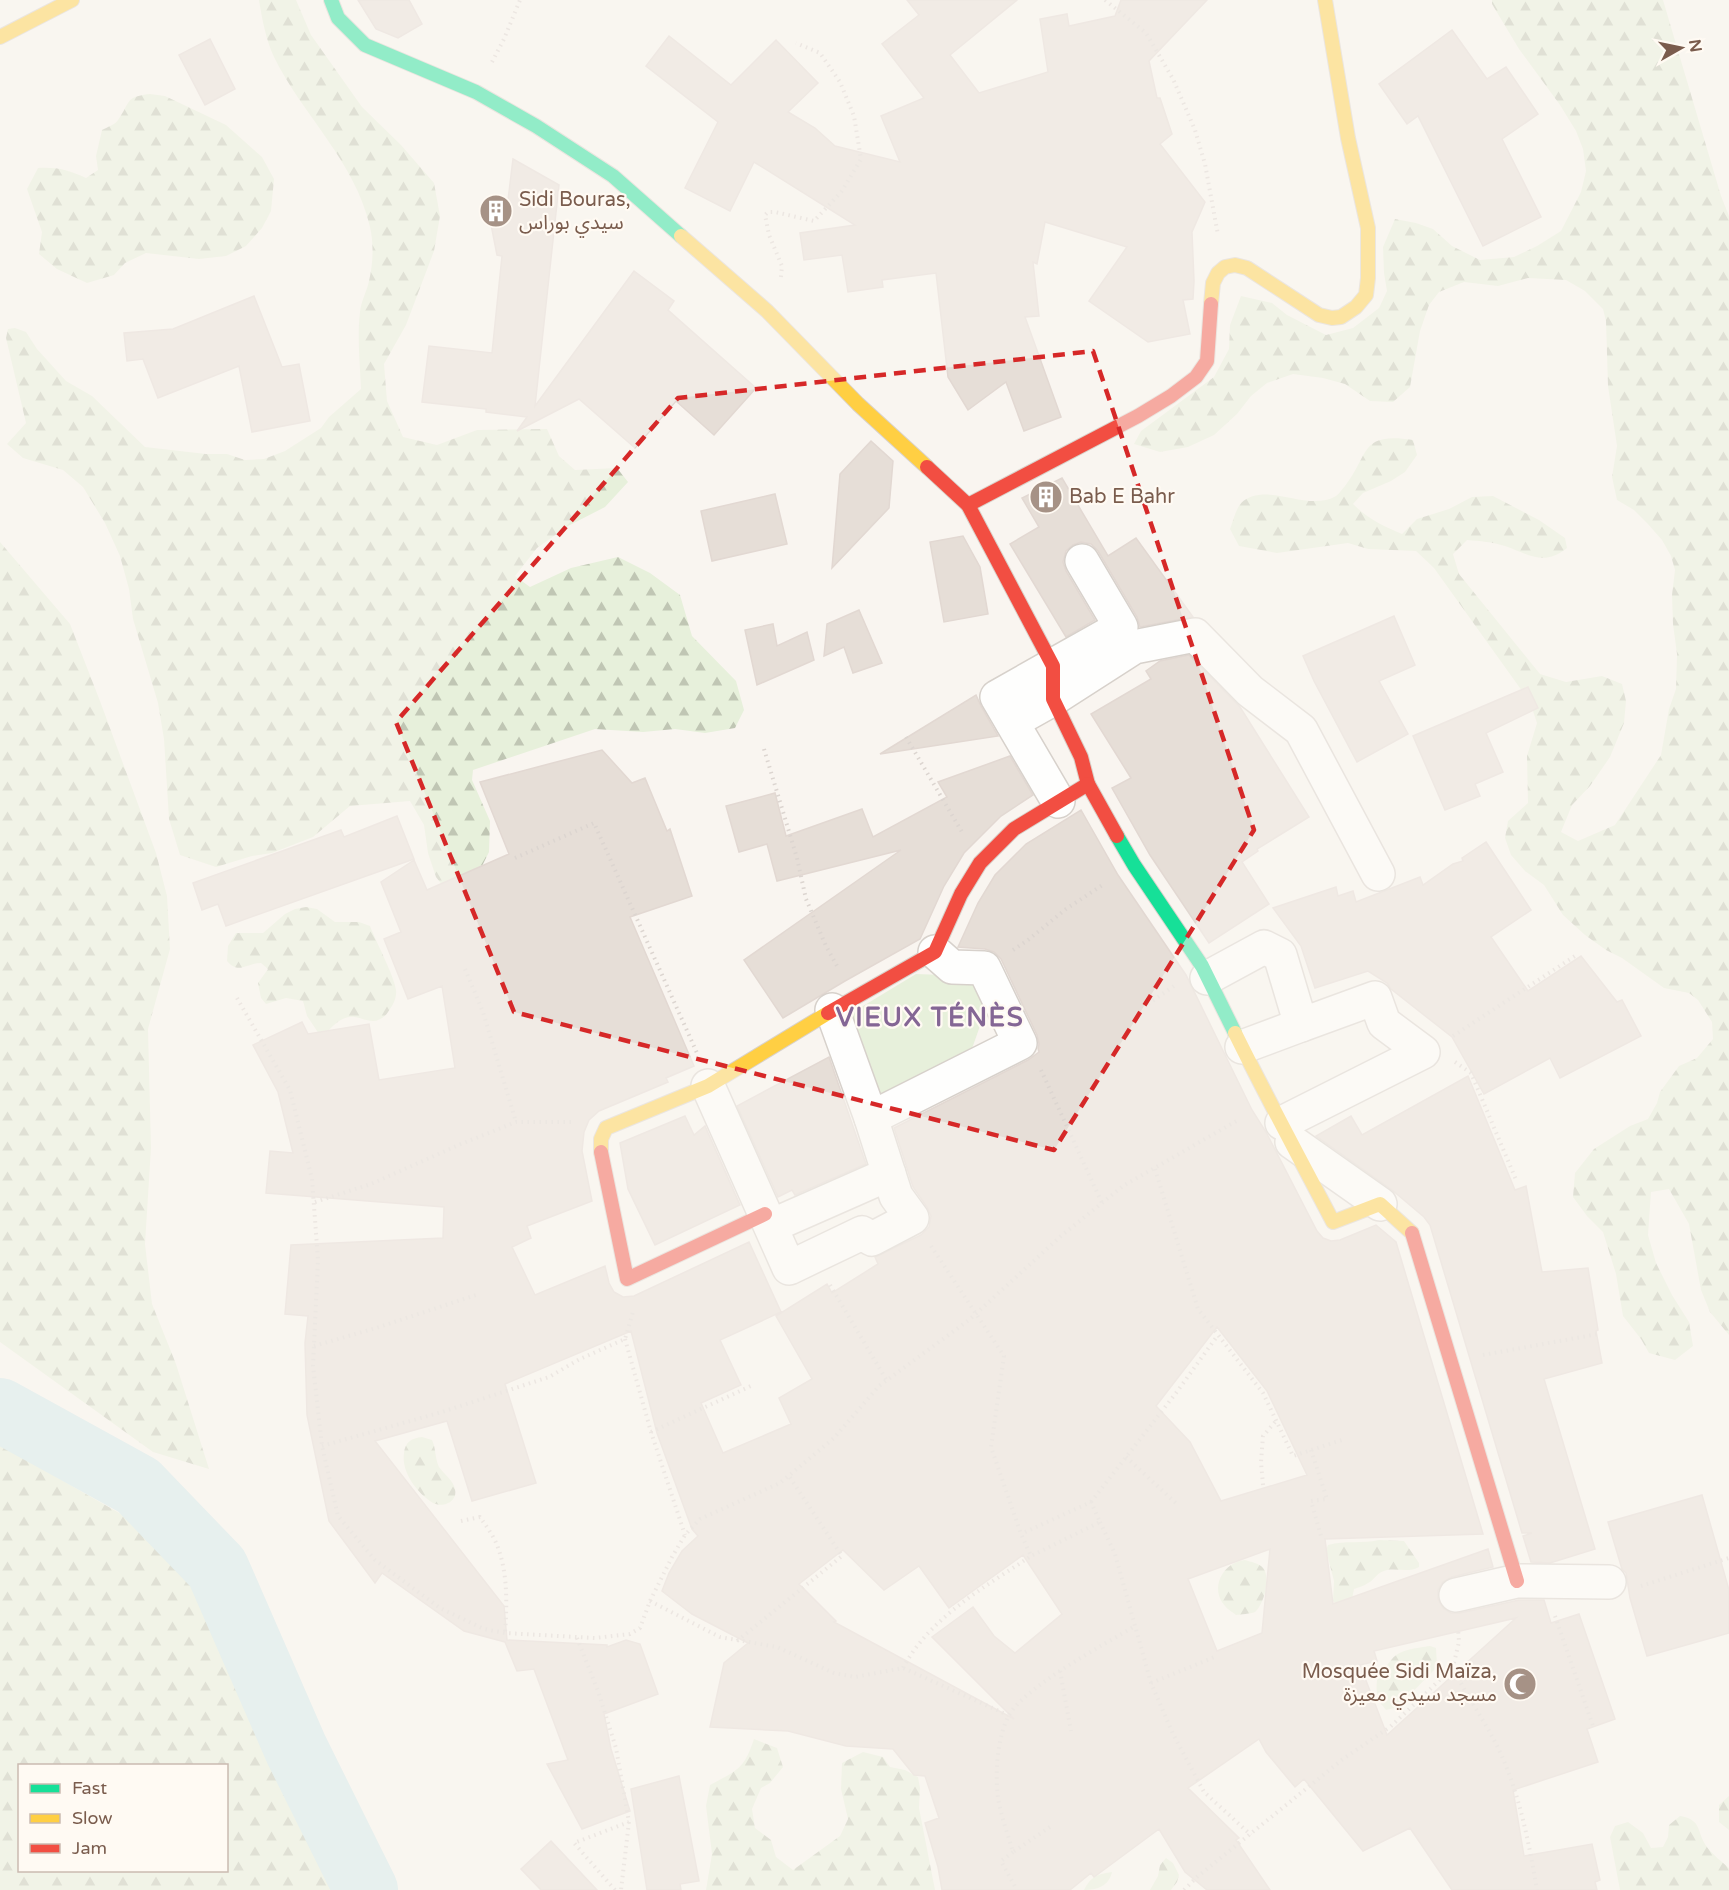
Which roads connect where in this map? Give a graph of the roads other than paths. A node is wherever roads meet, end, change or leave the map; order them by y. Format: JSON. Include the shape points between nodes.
{"nodes":[{"id":1,"x":72,"y":0,"type":"edge"},
{"id":2,"x":331,"y":0,"type":"edge"},
{"id":3,"x":1325,"y":0,"type":"edge"},
{"id":4,"x":0,"y":37,"type":"edge"},
{"id":5,"x":968,"y":505,"type":"junction"},
{"id":6,"x":1082,"y":561,"type":"dead end"},
{"id":7,"x":1127,"y":637,"type":"junction"},
{"id":8,"x":1053,"y":666,"type":"junction"},
{"id":9,"x":1053,"y":699,"type":"junction"},
{"id":10,"x":1012,"y":722,"type":"junction"},
{"id":11,"x":1088,"y":784,"type":"junction"},
{"id":12,"x":1058,"y":801,"type":"junction"},
{"id":13,"x":1378,"y":874,"type":"dead end"},
{"id":14,"x":935,"y":952,"type":"junction"},
{"id":15,"x":1207,"y":978,"type":"junction"},
{"id":16,"x":843,"y":1004,"type":"junction"},
{"id":17,"x":1301,"y":1025,"type":"junction"},
{"id":18,"x":1242,"y":1047,"type":"junction"},
{"id":19,"x":710,"y":1085,"type":"junction"},
{"id":20,"x":871,"y":1118,"type":"junction"},
{"id":21,"x":1281,"y":1122,"type":"junction"},
{"id":22,"x":889,"y":1174,"type":"junction"},
{"id":23,"x":1380,"y":1204,"type":"joint"},
{"id":24,"x":768,"y":1220,"type":"junction"},
{"id":25,"x":1530,"y":1581,"type":"junction"},
{"id":26,"x":1609,"y":1582,"type":"road end"},
{"id":27,"x":1456,"y":1595,"type":"road end"}],
"edges":[{"from":1,"to":4,"type":"street"},
{"from":2,"to":5,"type":"street","via":[[338,18],[365,45],[476,92],[613,176],[767,310],[858,404]]},
{"from":3,"to":5,"type":"street","via":[[1368,228],[1366,295],[1350,312],[1332,318],[1319,315],[1247,268],[1235,265],[1220,269],[1213,283],[1207,361],[1196,379],[1128,423]]},
{"from":5,"to":8,"type":"street"},
{"from":6,"to":7,"type":"street"},
{"from":7,"to":8,"type":"street"},
{"from":7,"to":9,"type":"street"},
{"from":7,"to":13,"type":"street","via":[[1196,635],[1250,691],[1301,730]]},
{"from":8,"to":9,"type":"street"},
{"from":8,"to":10,"type":"street","via":[[997,697]]},
{"from":9,"to":10,"type":"street"},
{"from":9,"to":11,"type":"street","via":[[1081,757]]},
{"from":10,"to":12,"type":"street"},
{"from":11,"to":12,"type":"street"},
{"from":11,"to":15,"type":"street","via":[[1134,865]]},
{"from":12,"to":14,"type":"street","via":[[1014,829],[980,863]]},
{"from":14,"to":16,"type":"street"},
{"from":14,"to":20,"type":"street","via":[[952,967],[984,968],[1020,1043]]},
{"from":15,"to":17,"type":"street","via":[[1264,947],[1281,954]]},
{"from":15,"to":18,"type":"street"},
{"from":16,"to":19,"type":"street"},
{"from":16,"to":20,"type":"street"},
{"from":17,"to":18,"type":"street"},
{"from":17,"to":21,"type":"street","via":[[1375,998],[1384,1023],[1423,1052]]},
{"from":18,"to":21,"type":"street"},
{"from":19,"to":24,"type":"street"},
{"from":19,"to":24,"type":"street","via":[[606,1128],[601,1139],[627,1279]]},
{"from":20,"to":22,"type":"street"},
{"from":21,"to":23,"type":"street"},
{"from":22,"to":24,"type":"street"},
{"from":22,"to":24,"type":"street","via":[[896,1196],[912,1218],[872,1239],[862,1233],[789,1268]]},
{"from":23,"to":25,"type":"street","via":[[1412,1231],[1452,1360]]},
{"from":25,"to":26,"type":"street"},
{"from":25,"to":27,"type":"street"}]}
